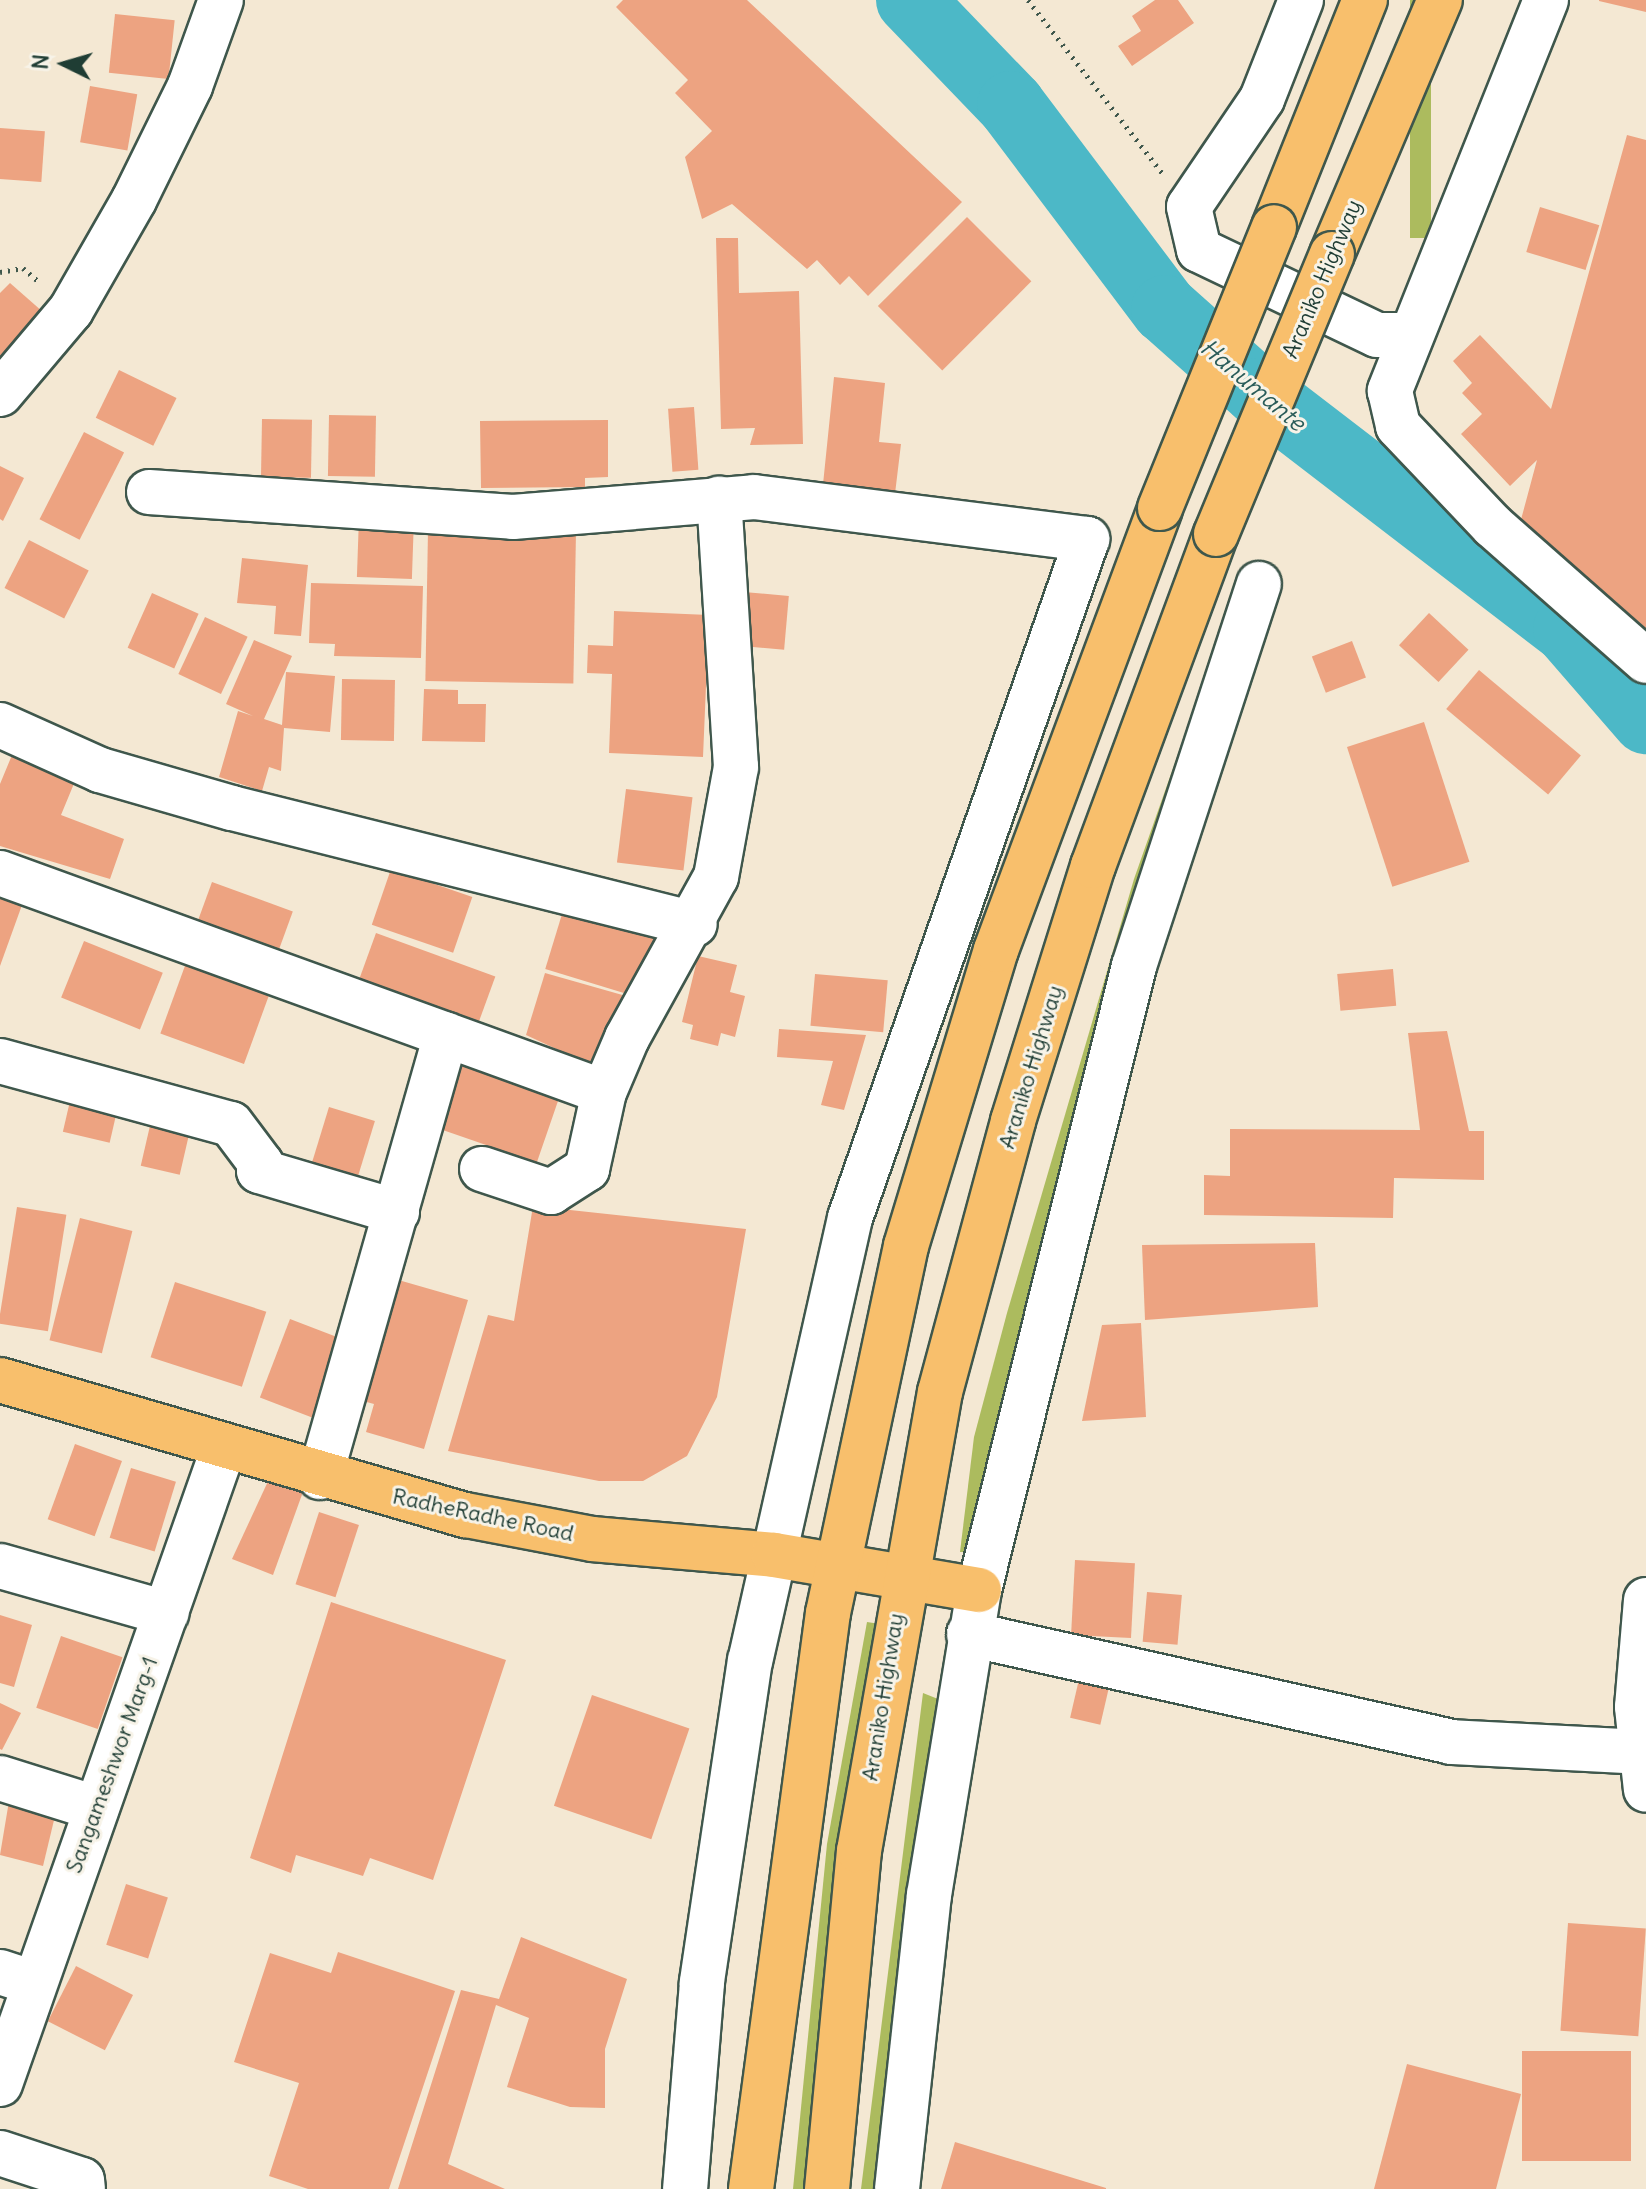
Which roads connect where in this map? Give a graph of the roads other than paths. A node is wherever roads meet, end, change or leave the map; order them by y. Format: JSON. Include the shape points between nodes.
{"nodes":[{"id":1,"x":221,"y":0,"type":"edge"},
{"id":2,"x":1301,"y":0,"type":"edge"},
{"id":3,"x":1365,"y":0,"type":"edge"},
{"id":4,"x":1440,"y":0,"type":"edge"},
{"id":5,"x":1546,"y":0,"type":"edge"},
{"id":6,"x":1406,"y":335,"type":"junction"},
{"id":7,"x":0,"y":394,"type":"edge"},
{"id":8,"x":149,"y":492,"type":"dead end"},
{"id":9,"x":719,"y":499,"type":"junction"},
{"id":10,"x":1259,"y":584,"type":"dead end"},
{"id":11,"x":1646,"y":661,"type":"edge"},
{"id":12,"x":0,"y":725,"type":"edge"},
{"id":13,"x":0,"y":873,"type":"edge"},
{"id":14,"x":695,"y":924,"type":"junction"},
{"id":15,"x":446,"y":1035,"type":"junction"},
{"id":16,"x":0,"y":1061,"type":"edge"},
{"id":17,"x":604,"y":1092,"type":"junction"},
{"id":18,"x":482,"y":1169,"type":"dead end"},
{"id":19,"x":397,"y":1212,"type":"junction"},
{"id":20,"x":0,"y":1380,"type":"edge"},
{"id":21,"x":224,"y":1447,"type":"junction"},
{"id":22,"x":320,"y":1477,"type":"junction"},
{"id":23,"x":774,"y":1555,"type":"junction"},
{"id":24,"x":0,"y":1566,"type":"edge"},
{"id":25,"x":836,"y":1566,"type":"junction"},
{"id":26,"x":904,"y":1578,"type":"junction"},
{"id":27,"x":979,"y":1590,"type":"junction"},
{"id":28,"x":1646,"y":1600,"type":"edge"},
{"id":29,"x":166,"y":1613,"type":"junction"},
{"id":30,"x":969,"y":1634,"type":"junction"},
{"id":31,"x":1644,"y":1771,"type":"edge"},
{"id":32,"x":0,"y":1778,"type":"edge"},
{"id":33,"x":96,"y":1808,"type":"junction"},
{"id":34,"x":17,"y":1978,"type":"edge"},
{"id":35,"x":0,"y":2084,"type":"edge"},
{"id":36,"x":0,"y":2153,"type":"edge"},
{"id":37,"x":83,"y":2184,"type":"edge"},
{"id":38,"x":685,"y":2189,"type":"edge"},
{"id":39,"x":751,"y":2189,"type":"edge"},
{"id":40,"x":827,"y":2189,"type":"edge"},
{"id":41,"x":897,"y":2189,"type":"edge"}],
"edges":[{"from":1,"to":7,"type":"street","via":[[190,86],[134,200],[71,310]]},
{"from":2,"to":6,"type":"street","via":[[1262,99],[1189,207],[1199,250],[1377,335]]},
{"from":3,"to":25,"type":"main road","bridge":true,"via":[[1160,508],[970,1035],[906,1246]]},
{"from":4,"to":26,"type":"main road","name":"Araniko Highway","bridge":true,"via":[[1216,534],[1093,866],[1013,1121],[940,1392]]},
{"from":5,"to":6,"type":"street"},
{"from":6,"to":11,"type":"street","via":[[1390,391],[1398,426],[1493,526]]},
{"from":8,"to":9,"type":"street","via":[[513,517]]},
{"from":9,"to":14,"type":"street","via":[[736,767],[716,877]]},
{"from":9,"to":23,"type":"street","via":[[754,497],[1087,539],[868,1160]]},
{"from":10,"to":27,"type":"street","via":[[1134,966]]},
{"from":12,"to":14,"type":"street","via":[[100,770],[232,808]]},
{"from":13,"to":15,"type":"street"},
{"from":14,"to":17,"type":"street"},
{"from":15,"to":17,"type":"street"},
{"from":15,"to":19,"type":"street"},
{"from":16,"to":19,"type":"street","via":[[231,1124],[261,1164],[259,1171]]},
{"from":17,"to":18,"type":"street","via":[[597,1149],[570,1185],[551,1192]]},
{"from":19,"to":22,"type":"street"},
{"from":20,"to":21,"type":"main road","name":"RadheRadhe Road"},
{"from":21,"to":22,"type":"main road","name":"RadheRadhe Road"},
{"from":21,"to":29,"type":"street","name":"Sangameshwor Marg-1"},
{"from":22,"to":23,"type":"main road","name":"RadheRadhe Road","via":[[592,1539]]},
{"from":23,"to":25,"type":"main road","name":"RadheRadhe Road"},
{"from":23,"to":38,"type":"street","via":[[750,1660],[702,1983]]},
{"from":24,"to":29,"type":"street"},
{"from":25,"to":26,"type":"main road","name":"RadheRadhe Road"},
{"from":25,"to":39,"type":"main road"},
{"from":26,"to":27,"type":"main road","name":"RadheRadhe Road"},
{"from":26,"to":40,"type":"main road","name":"Araniko Highway","via":[[859,1851]]},
{"from":27,"to":30,"type":"street"},
{"from":28,"to":31,"type":"street","via":[[1637,1707]]},
{"from":29,"to":33,"type":"street","name":"Sangameshwor Marg-1"},
{"from":30,"to":31,"type":"street","via":[[1451,1742]]},
{"from":30,"to":41,"type":"street","via":[[923,1942]]},
{"from":32,"to":33,"type":"street"},
{"from":33,"to":34,"type":"street","name":"Sangameshwor Marg-1"},
{"from":34,"to":35,"type":"street","name":"Sangameshwor Marg-1"},
{"from":36,"to":37,"type":"street"}]}
